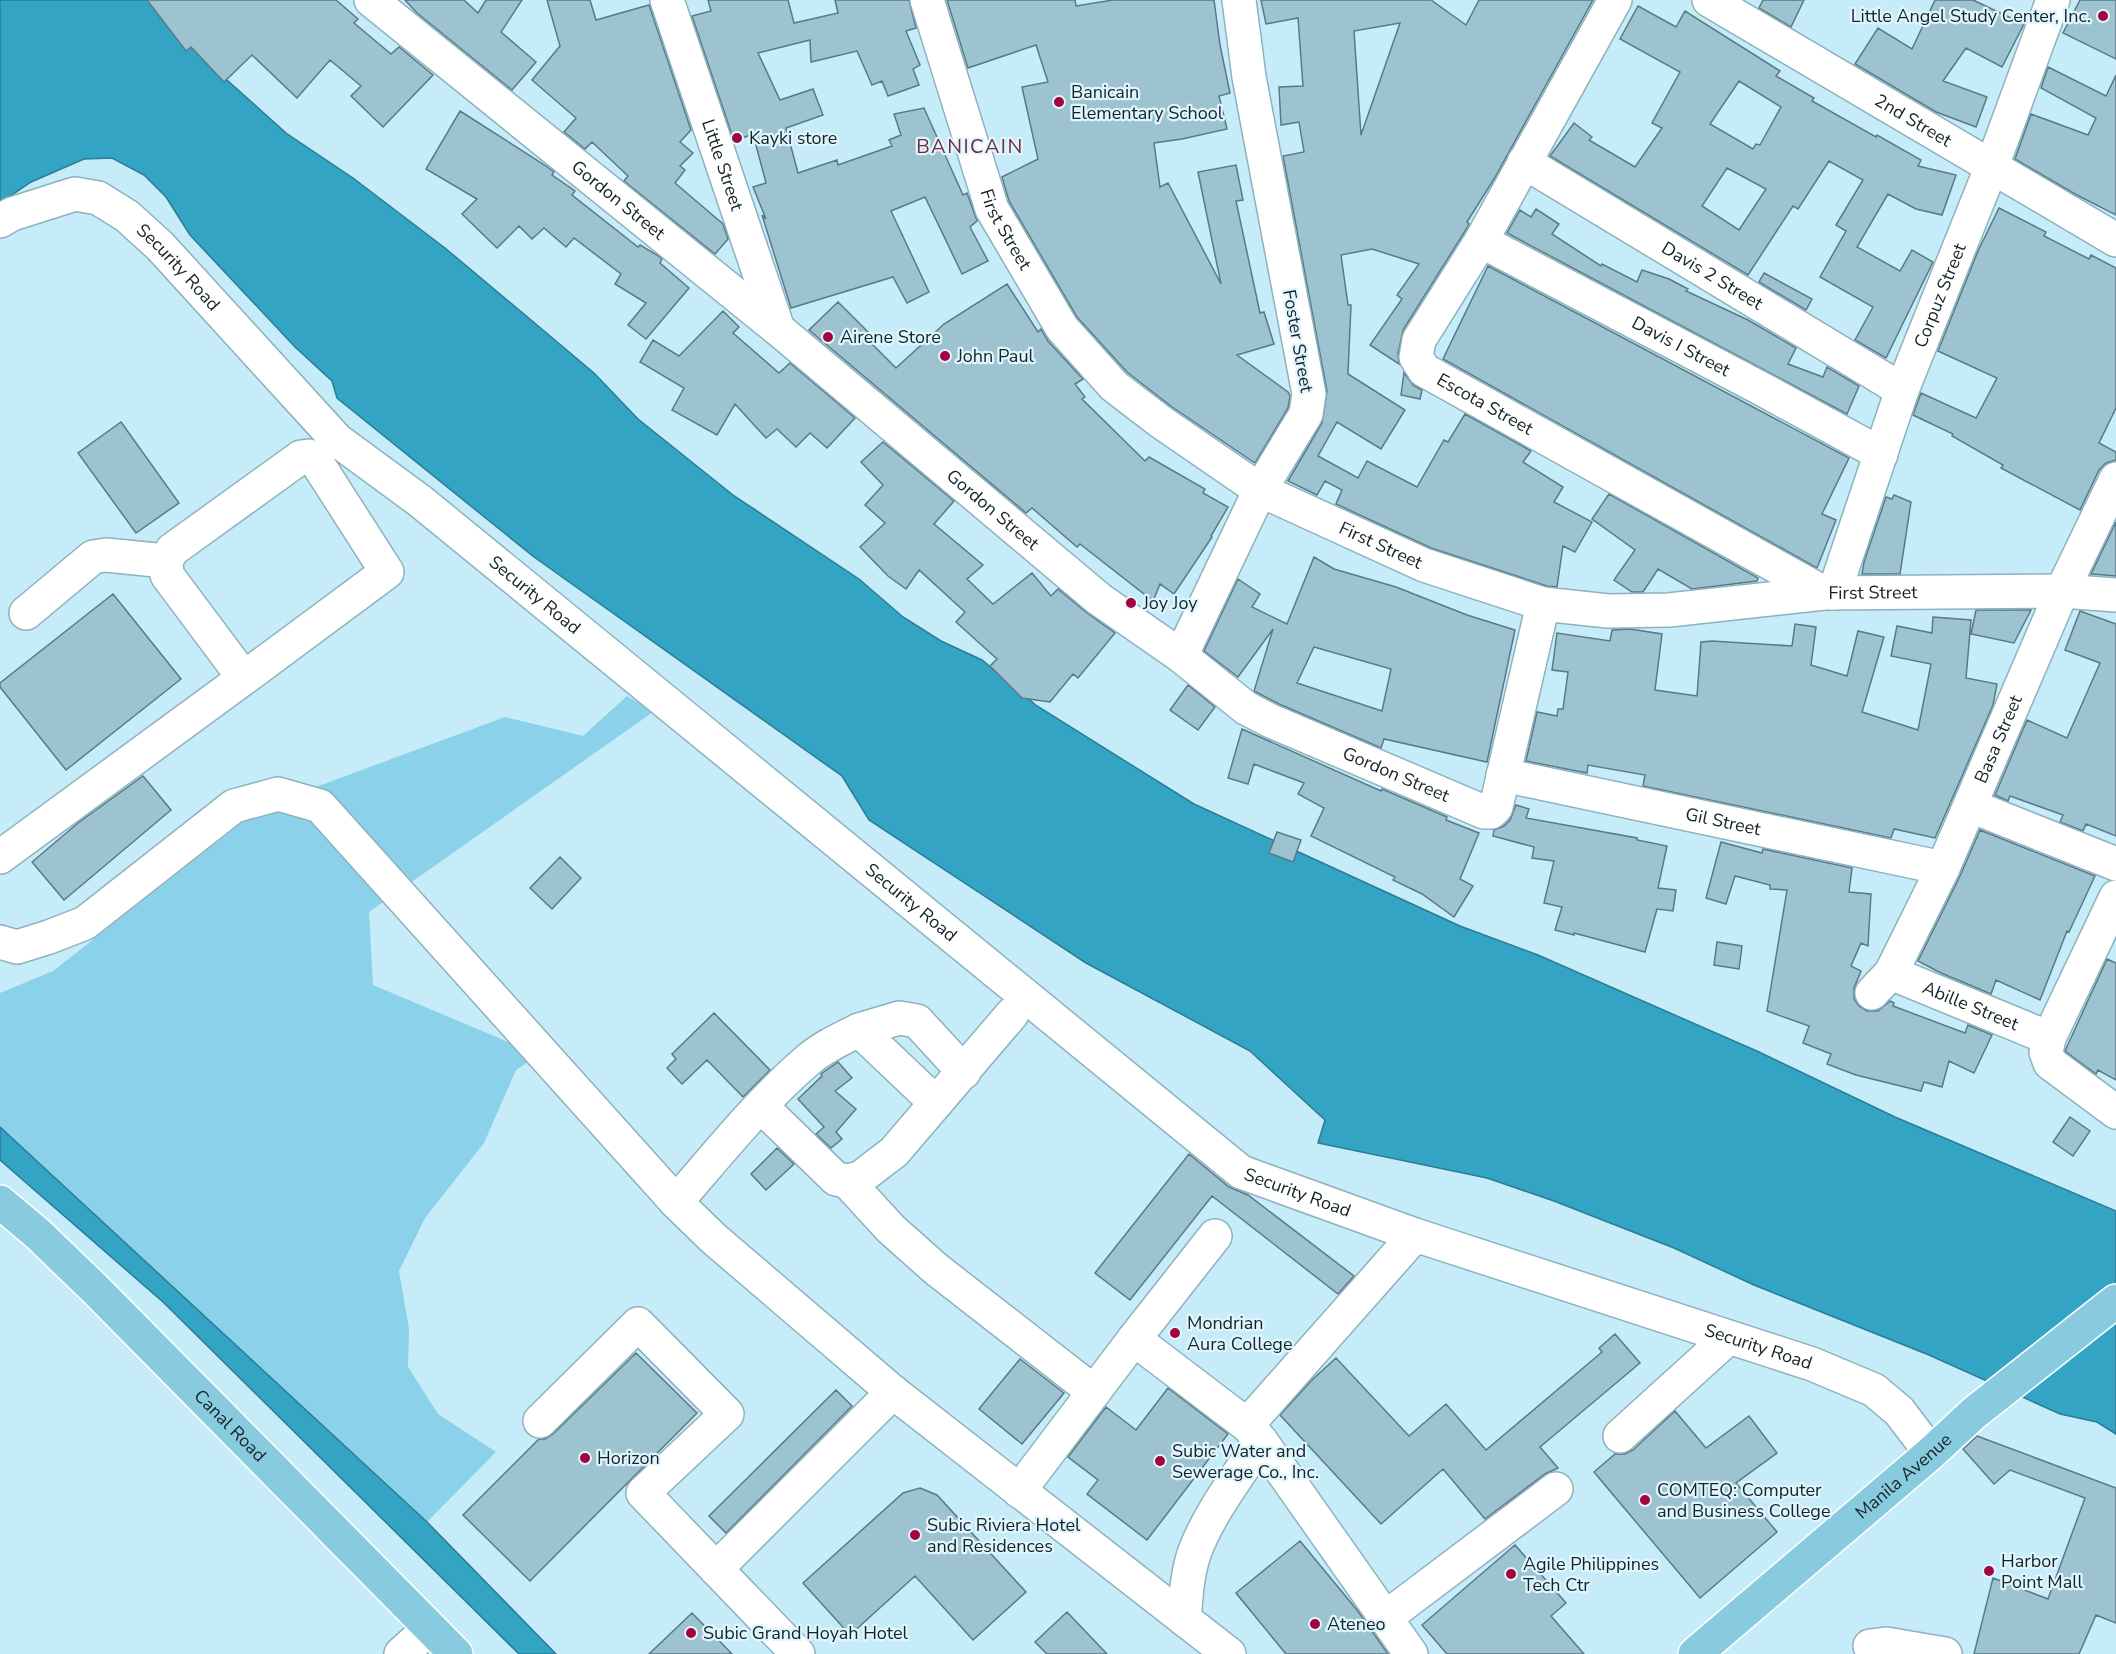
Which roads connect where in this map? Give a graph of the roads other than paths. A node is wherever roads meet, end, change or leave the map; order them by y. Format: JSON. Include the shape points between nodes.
{"nodes":[{"id":1,"x":371,"y":0,"type":"edge"},
{"id":2,"x":667,"y":0,"type":"edge"},
{"id":3,"x":927,"y":0,"type":"edge"},
{"id":4,"x":1239,"y":0,"type":"edge"},
{"id":5,"x":1615,"y":0,"type":"edge"},
{"id":6,"x":1709,"y":0,"type":"edge"},
{"id":7,"x":2053,"y":0,"type":"edge"},
{"id":8,"x":1524,"y":162,"type":"junction"},
{"id":9,"x":1992,"y":166,"type":"junction"},
{"id":10,"x":0,"y":221,"type":"edge"},
{"id":11,"x":2116,"y":240,"type":"edge"},
{"id":12,"x":1481,"y":242,"type":"junction"},
{"id":13,"x":778,"y":329,"type":"junction"},
{"id":14,"x":1902,"y":390,"type":"junction"},
{"id":15,"x":1881,"y":454,"type":"junction"},
{"id":16,"x":2116,"y":479,"type":"edge"},
{"id":17,"x":1260,"y":490,"type":"junction"},
{"id":18,"x":166,"y":561,"type":"junction"},
{"id":19,"x":2062,"y":591,"type":"junction"},
{"id":20,"x":1829,"y":593,"type":"junction"},
{"id":21,"x":2116,"y":595,"type":"edge"},
{"id":22,"x":1543,"y":604,"type":"junction"},
{"id":23,"x":26,"y":613,"type":"dead end"},
{"id":24,"x":1181,"y":656,"type":"junction"},
{"id":25,"x":244,"y":678,"type":"junction"},
{"id":26,"x":1503,"y":775,"type":"junction"},
{"id":27,"x":1971,"y":806,"type":"junction"},
{"id":28,"x":0,"y":857,"type":"edge"},
{"id":29,"x":2116,"y":864,"type":"edge"},
{"id":30,"x":1943,"y":868,"type":"junction"},
{"id":31,"x":2116,"y":897,"type":"edge"},
{"id":32,"x":0,"y":942,"type":"edge"},
{"id":33,"x":1882,"y":983,"type":"joint"},
{"id":34,"x":1012,"y":1014,"type":"dead end"},
{"id":35,"x":859,"y":1030,"type":"junction"},
{"id":36,"x":2049,"y":1038,"type":"junction"},
{"id":37,"x":964,"y":1072,"type":"junction"},
{"id":38,"x":936,"y":1103,"type":"junction"},
{"id":39,"x":760,"y":1106,"type":"junction"},
{"id":40,"x":2116,"y":1112,"type":"edge"},
{"id":41,"x":846,"y":1181,"type":"junction"},
{"id":42,"x":0,"y":1202,"type":"edge"},
{"id":43,"x":676,"y":1202,"type":"junction"},
{"id":44,"x":1415,"y":1235,"type":"junction"},
{"id":45,"x":1215,"y":1236,"type":"dead end"},
{"id":46,"x":2116,"y":1301,"type":"edge"},
{"id":47,"x":1728,"y":1338,"type":"junction"},
{"id":48,"x":1134,"y":1339,"type":"junction"},
{"id":49,"x":893,"y":1392,"type":"junction"},
{"id":50,"x":1094,"y":1392,"type":"junction"},
{"id":51,"x":540,"y":1421,"type":"dead end"},
{"id":52,"x":1254,"y":1433,"type":"junction"},
{"id":53,"x":1620,"y":1436,"type":"dead end"},
{"id":54,"x":1931,"y":1454,"type":"junction"},
{"id":55,"x":1556,"y":1489,"type":"dead end"},
{"id":56,"x":1019,"y":1491,"type":"junction"},
{"id":57,"x":716,"y":1569,"type":"junction"},
{"id":58,"x":1385,"y":1618,"type":"junction"},
{"id":59,"x":1184,"y":1619,"type":"junction"},
{"id":60,"x":430,"y":1628,"type":"junction"},
{"id":61,"x":1870,"y":1646,"type":"dead end"},
{"id":62,"x":401,"y":1654,"type":"edge"},
{"id":63,"x":456,"y":1654,"type":"edge"},
{"id":64,"x":798,"y":1654,"type":"edge"},
{"id":65,"x":1229,"y":1654,"type":"edge"},
{"id":66,"x":1411,"y":1654,"type":"edge"},
{"id":67,"x":1695,"y":1654,"type":"edge"},
{"id":68,"x":1945,"y":1654,"type":"edge"}],
"edges":[{"from":1,"to":13,"type":"street","name":"Gordon Street"},
{"from":2,"to":13,"type":"street","name":"Little Street"},
{"from":3,"to":17,"type":"street","name":"First Street","via":[[992,209],[1062,328],[1114,386]]},
{"from":4,"to":17,"type":"street","name":"Foster Street","via":[[1249,77],[1309,394],[1306,414]]},
{"from":5,"to":8,"type":"street","name":"Escota Street"},
{"from":6,"to":9,"type":"street","name":"2nd Street"},
{"from":7,"to":9,"type":"street","name":"Corpuz Street"},
{"from":8,"to":12,"type":"street","name":"Escota Street"},
{"from":8,"to":14,"type":"street","name":"Davis 2 Street"},
{"from":9,"to":11,"type":"street","name":"2nd Street"},
{"from":9,"to":14,"type":"street","name":"Corpuz Street"},
{"from":10,"to":44,"type":"street","name":"Security Road","via":[[75,195],[98,198],[128,216],[337,440],[420,501],[1241,1172]]},
{"from":12,"to":15,"type":"street","name":"Davis I Street"},
{"from":12,"to":20,"type":"street","name":"Escota Street","via":[[1419,340],[1416,357],[1424,370]]},
{"from":13,"to":24,"type":"street","name":"Gordon Street","via":[[1099,599]]},
{"from":14,"to":15,"type":"street","name":"Corpuz Street"},
{"from":15,"to":20,"type":"street","name":"Corpuz Street"},
{"from":16,"to":19,"type":"street","name":"Basa Street"},
{"from":17,"to":22,"type":"street","name":"First Street","via":[[1424,564]]},
{"from":17,"to":24,"type":"street","name":"Foster Street"},
{"from":18,"to":23,"type":"street","via":[[93,557]]},
{"from":18,"to":25,"type":"street","via":[[168,575]]},
{"from":18,"to":25,"type":"street","via":[[172,550],[301,457],[314,459],[387,572]]},
{"from":19,"to":20,"type":"street","name":"First Street"},
{"from":19,"to":21,"type":"street","name":"First Street"},
{"from":19,"to":27,"type":"street","name":"Basa Street"},
{"from":20,"to":22,"type":"street","name":"First Street","via":[[1669,610],[1608,611]]},
{"from":22,"to":26,"type":"street","name":"Gordon Street"},
{"from":24,"to":26,"type":"street","name":"Gordon Street","via":[[1245,708],[1484,812],[1496,807]]},
{"from":25,"to":28,"type":"street"},
{"from":26,"to":30,"type":"street","name":"Gil Street"},
{"from":27,"to":29,"type":"street"},
{"from":27,"to":30,"type":"street","name":"Basa Street"},
{"from":30,"to":33,"type":"street","name":"Basa Street"},
{"from":31,"to":36,"type":"street"},
{"from":32,"to":43,"type":"street","via":[[17,947],[85,923],[234,806],[278,794],[320,807]]},
{"from":33,"to":36,"type":"street","name":"Abille Street"},
{"from":34,"to":37,"type":"street"},
{"from":35,"to":37,"type":"street","via":[[899,1018],[917,1021]]},
{"from":35,"to":38,"type":"street"},
{"from":35,"to":39,"type":"street","via":[[808,1060]]},
{"from":36,"to":40,"type":"street","via":[[2046,1052],[2050,1063]]},
{"from":37,"to":38,"type":"street"},
{"from":38,"to":41,"type":"street","via":[[894,1152],[860,1178]]},
{"from":39,"to":41,"type":"street","via":[[836,1179]]},
{"from":39,"to":43,"type":"street"},
{"from":41,"to":50,"type":"street","via":[[936,1269]]},
{"from":42,"to":60,"type":"main road","name":"Canal Road","via":[[96,1290]]},
{"from":43,"to":49,"type":"street"},
{"from":44,"to":47,"type":"street","name":"Security Road"},
{"from":44,"to":52,"type":"street"},
{"from":45,"to":48,"type":"street"},
{"from":46,"to":54,"type":"main road","name":"Manila Avenue","via":[[1974,1413]]},
{"from":47,"to":53,"type":"street"},
{"from":47,"to":54,"type":"street","name":"Security Road","via":[[1812,1364],[1874,1390],[1899,1411]]},
{"from":48,"to":50,"type":"street"},
{"from":48,"to":52,"type":"street"},
{"from":49,"to":56,"type":"street"},
{"from":49,"to":57,"type":"street"},
{"from":50,"to":56,"type":"street"},
{"from":51,"to":57,"type":"street","via":[[638,1324],[727,1414],[643,1493]]},
{"from":52,"to":58,"type":"street"},
{"from":52,"to":59,"type":"street","via":[[1195,1552],[1186,1587]]},
{"from":54,"to":67,"type":"main road","name":"Manila Avenue"},
{"from":55,"to":58,"type":"street"},
{"from":56,"to":59,"type":"street"},
{"from":57,"to":64,"type":"street"},
{"from":58,"to":66,"type":"street"},
{"from":59,"to":65,"type":"street"},
{"from":60,"to":62,"type":"street"},
{"from":60,"to":63,"type":"main road","name":"Canal Road"},
{"from":61,"to":68,"type":"street","via":[[1886,1644]]}]}
